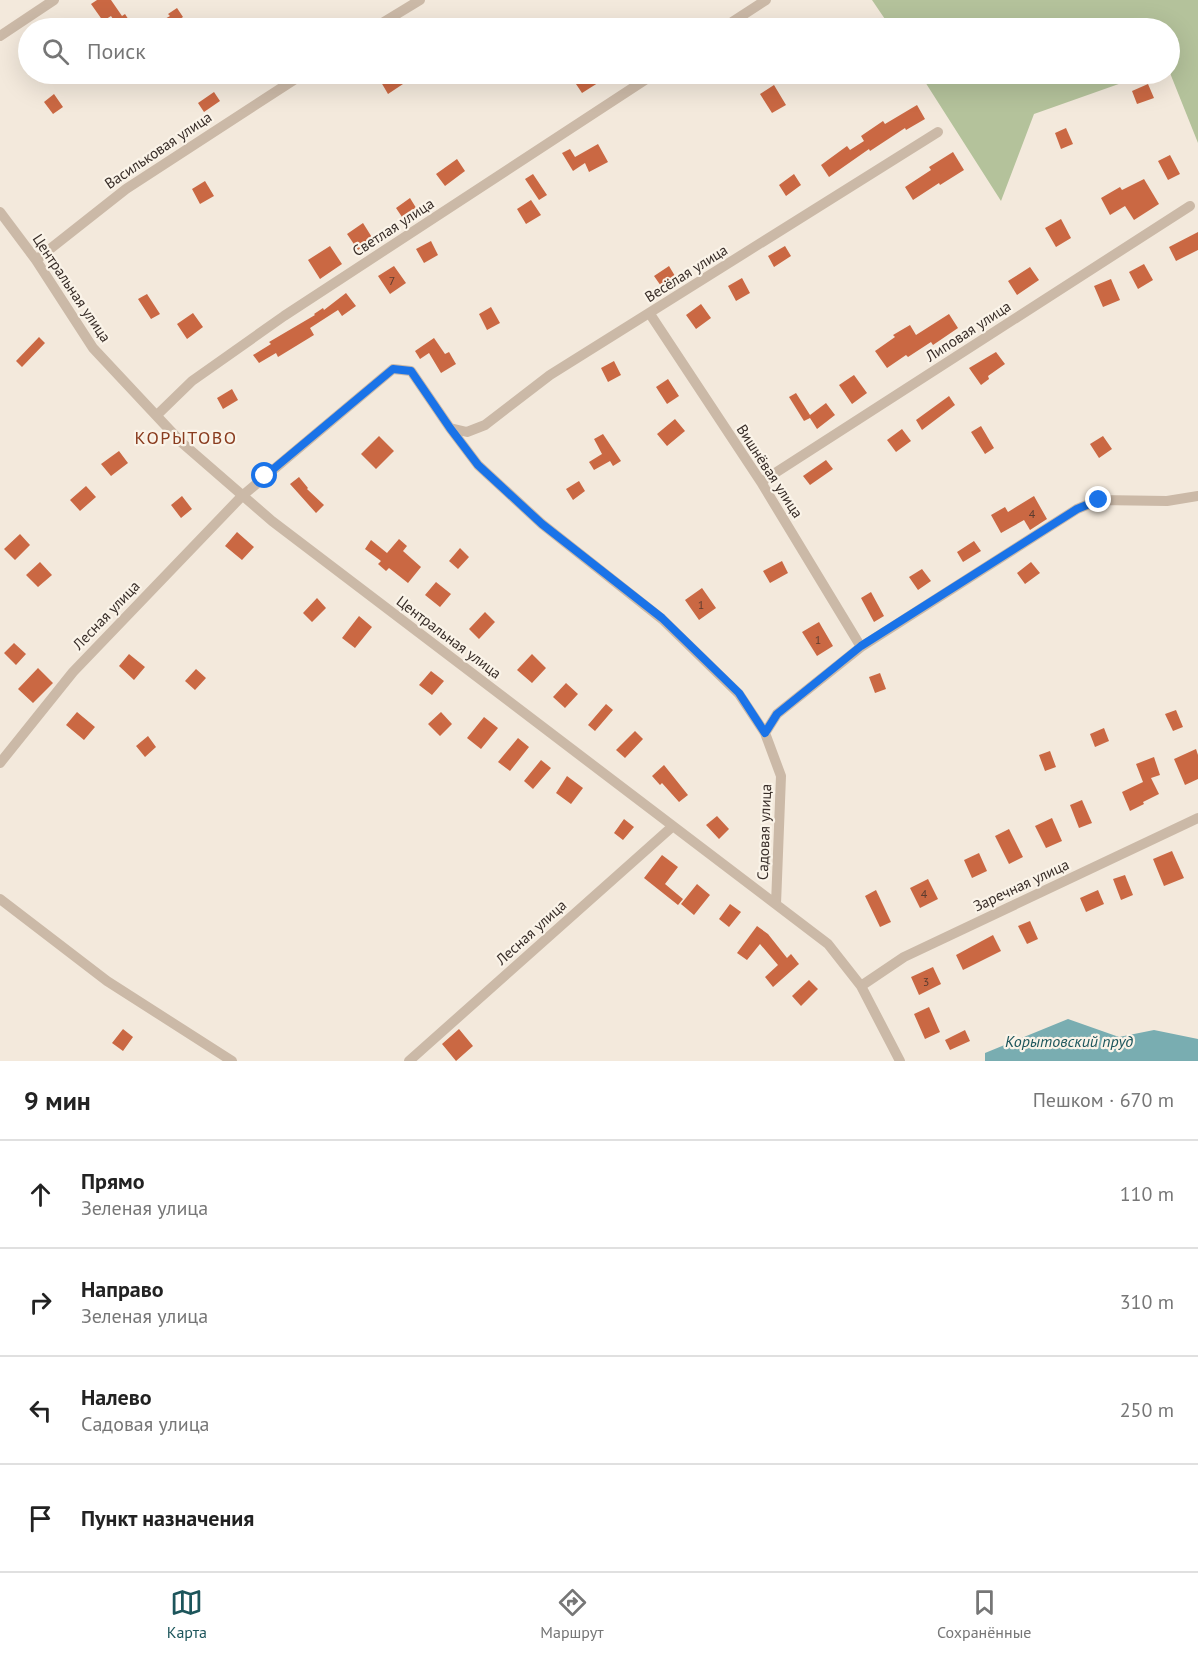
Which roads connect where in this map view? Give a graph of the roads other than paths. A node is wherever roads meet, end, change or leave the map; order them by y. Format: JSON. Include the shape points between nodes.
{"nodes":[{"id":1,"x":54,"y":0,"type":"edge"},
{"id":2,"x":420,"y":0,"type":"edge"},
{"id":3,"x":766,"y":0,"type":"edge"},
{"id":4,"x":27,"y":18,"type":"edge"},
{"id":5,"x":390,"y":18,"type":"edge"},
{"id":6,"x":738,"y":18,"type":"edge"},
{"id":7,"x":18,"y":24,"type":"edge"},
{"id":8,"x":0,"y":36,"type":"edge"},
{"id":9,"x":288,"y":84,"type":"edge"},
{"id":10,"x":639,"y":84,"type":"edge"},
{"id":11,"x":938,"y":132,"type":"dead end"},
{"id":12,"x":1191,"y":206,"type":"dead end"},
{"id":13,"x":0,"y":212,"type":"edge"},
{"id":14,"x":36,"y":260,"type":"junction"},
{"id":15,"x":650,"y":314,"type":"junction"},
{"id":16,"x":157,"y":415,"type":"junction"},
{"id":17,"x":450,"y":428,"type":"junction"},
{"id":18,"x":761,"y":482,"type":"junction"},
{"id":19,"x":242,"y":495,"type":"junction"},
{"id":20,"x":1198,"y":496,"type":"edge"},
{"id":21,"x":861,"y":646,"type":"junction"},
{"id":22,"x":765,"y":733,"type":"junction"},
{"id":23,"x":0,"y":763,"type":"edge"},
{"id":24,"x":1198,"y":818,"type":"edge"},
{"id":25,"x":673,"y":826,"type":"junction"},
{"id":26,"x":0,"y":899,"type":"edge"},
{"id":27,"x":776,"y":904,"type":"junction"},
{"id":28,"x":861,"y":986,"type":"junction"},
{"id":29,"x":231,"y":1061,"type":"edge"},
{"id":30,"x":409,"y":1061,"type":"edge"},
{"id":31,"x":900,"y":1061,"type":"edge"}],
"edges":[{"from":1,"to":4,"type":"street"},
{"from":2,"to":5,"type":"street"},
{"from":3,"to":6,"type":"street"},
{"from":7,"to":8,"type":"street"},
{"from":9,"to":14,"type":"street","name":"Васильковая улица","via":[[126,189]]},
{"from":10,"to":16,"type":"street","name":"Светлая улица","via":[[284,316],[192,381]]},
{"from":11,"to":15,"type":"street","name":"Весёлая улица"},
{"from":12,"to":18,"type":"street","name":"Липовая улица"},
{"from":13,"to":14,"type":"street","name":"Центральная улица"},
{"from":14,"to":16,"type":"street","name":"Центральная улица","via":[[93,348]]},
{"from":15,"to":17,"type":"street","name":"Весёлая улица","via":[[550,375],[485,425],[467,432]]},
{"from":15,"to":18,"type":"street","name":"Вишнёвая улица"},
{"from":16,"to":19,"type":"street","name":"Центральная улица","via":[[181,442]]},
{"from":17,"to":19,"type":"street","name":"Лесная улица","via":[[411,371],[393,369]]},
{"from":17,"to":22,"type":"street","name":"Садовая улица","via":[[478,465],[542,524],[662,618],[739,693]]},
{"from":18,"to":21,"type":"street","name":"Вишнёвая улица"},
{"from":19,"to":23,"type":"street","name":"Лесная улица","via":[[73,672]]},
{"from":19,"to":25,"type":"street","name":"Центральная улица"},
{"from":20,"to":21,"type":"street","via":[[1167,501],[1099,500],[1077,509]]},
{"from":21,"to":22,"type":"street","via":[[777,714]]},
{"from":22,"to":27,"type":"street","name":"Садовая улица","via":[[781,776]]},
{"from":24,"to":28,"type":"street","name":"Заречная улица","via":[[904,957]]},
{"from":25,"to":27,"type":"street","name":"Центральная улица"},
{"from":25,"to":30,"type":"street","name":"Лесная улица"},
{"from":26,"to":29,"type":"street","via":[[107,981]]},
{"from":27,"to":28,"type":"street","name":"Центральная улица","via":[[828,944]]},
{"from":28,"to":31,"type":"street","name":"Центральная улица"}]}
